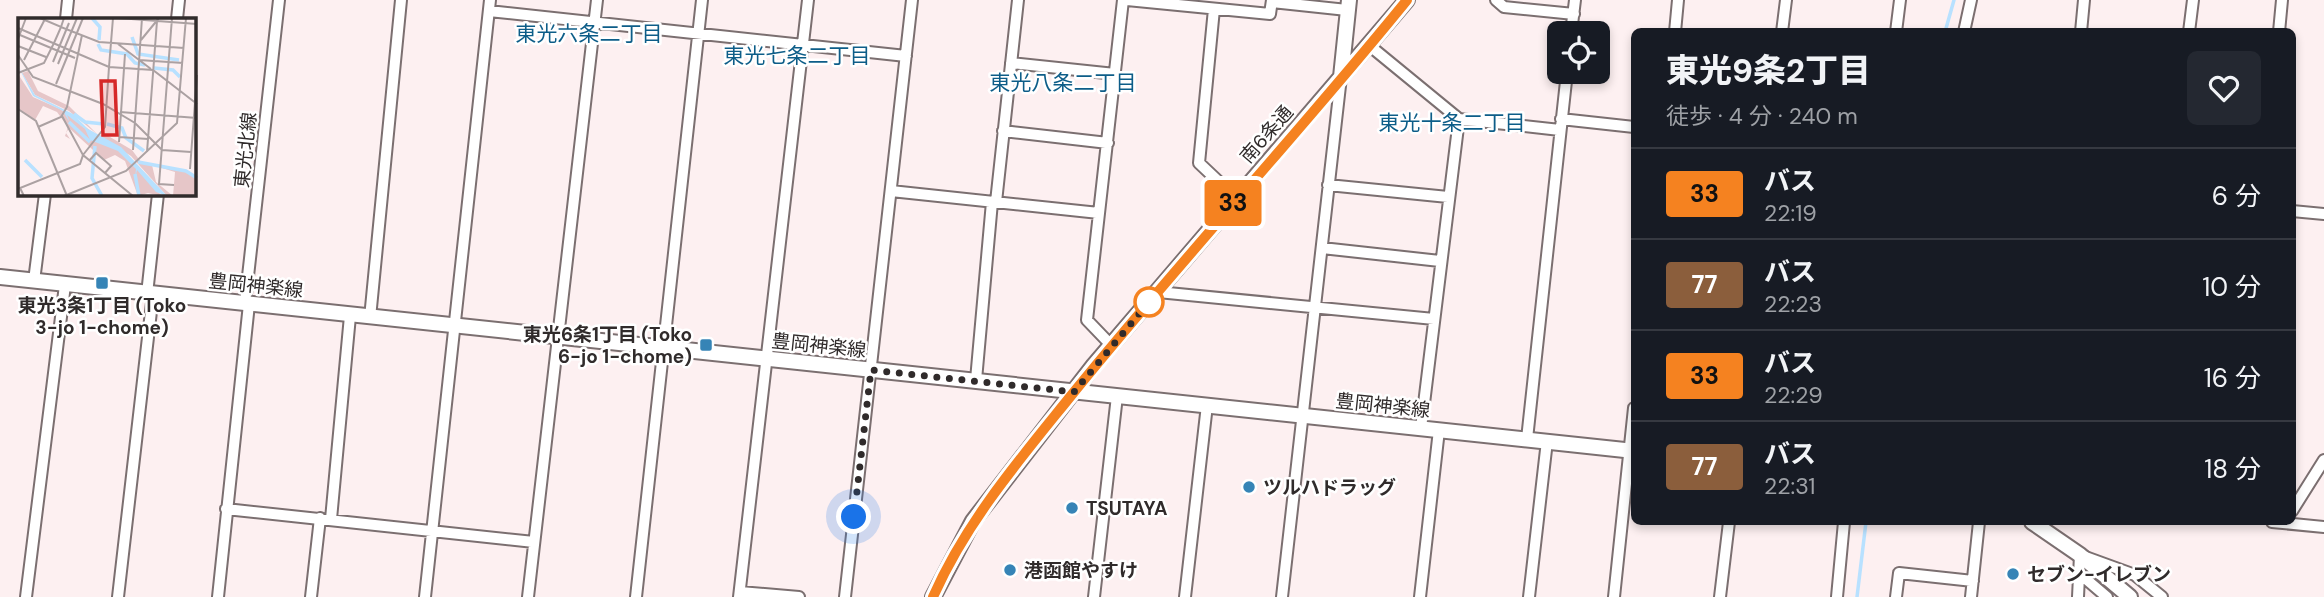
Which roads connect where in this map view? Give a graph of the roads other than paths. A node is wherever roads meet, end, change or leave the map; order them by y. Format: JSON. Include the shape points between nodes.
{"nodes":[{"id":1,"x":68,"y":0,"type":"edge"},
{"id":2,"x":179,"y":0,"type":"edge"},
{"id":3,"x":279,"y":0,"type":"edge"},
{"id":4,"x":401,"y":0,"type":"edge"},
{"id":5,"x":597,"y":0,"type":"edge"},
{"id":6,"x":702,"y":0,"type":"edge"},
{"id":7,"x":808,"y":0,"type":"edge"},
{"id":8,"x":912,"y":0,"type":"edge"},
{"id":9,"x":1018,"y":0,"type":"edge"},
{"id":10,"x":1125,"y":0,"type":"edge"},
{"id":11,"x":1407,"y":0,"type":"edge"},
{"id":12,"x":1496,"y":0,"type":"edge"},
{"id":13,"x":1575,"y":0,"type":"edge"},
{"id":14,"x":1678,"y":0,"type":"edge"},
{"id":15,"x":1786,"y":0,"type":"edge"},
{"id":16,"x":1900,"y":0,"type":"edge"},
{"id":17,"x":1971,"y":0,"type":"edge"},
{"id":18,"x":2084,"y":0,"type":"edge"},
{"id":19,"x":2193,"y":0,"type":"edge"},
{"id":20,"x":2282,"y":0,"type":"edge"},
{"id":21,"x":1272,"y":1,"type":"edge"},
{"id":22,"x":1348,"y":5,"type":"edge"},
{"id":23,"x":489,"y":6,"type":"edge"},
{"id":24,"x":1214,"y":9,"type":"junction"},
{"id":25,"x":1574,"y":14,"type":"junction"},
{"id":26,"x":66,"y":18,"type":"edge"},
{"id":27,"x":177,"y":18,"type":"edge"},
{"id":28,"x":1573,"y":21,"type":"edge"},
{"id":29,"x":594,"y":23,"type":"junction"},
{"id":30,"x":1675,"y":28,"type":"edge"},
{"id":31,"x":1782,"y":28,"type":"edge"},
{"id":32,"x":1896,"y":28,"type":"edge"},
{"id":33,"x":1965,"y":28,"type":"edge"},
{"id":34,"x":2081,"y":28,"type":"edge"},
{"id":35,"x":2190,"y":28,"type":"edge"},
{"id":36,"x":2279,"y":28,"type":"edge"},
{"id":37,"x":698,"y":33,"type":"junction"},
{"id":38,"x":803,"y":46,"type":"junction"},
{"id":39,"x":1370,"y":46,"type":"junction"},
{"id":40,"x":906,"y":56,"type":"junction"},
{"id":41,"x":1011,"y":63,"type":"junction"},
{"id":42,"x":1115,"y":74,"type":"junction"},
{"id":43,"x":1341,"y":78,"type":"junction"},
{"id":44,"x":1565,"y":84,"type":"edge"},
{"id":45,"x":1459,"y":119,"type":"junction"},
{"id":46,"x":1560,"y":125,"type":"junction"},
{"id":47,"x":1631,"y":127,"type":"edge"},
{"id":48,"x":1003,"y":131,"type":"junction"},
{"id":49,"x":1108,"y":143,"type":"junction"},
{"id":50,"x":1328,"y":185,"type":"junction"},
{"id":51,"x":891,"y":191,"type":"junction"},
{"id":52,"x":45,"y":196,"type":"edge"},
{"id":53,"x":158,"y":196,"type":"edge"},
{"id":54,"x":1448,"y":197,"type":"junction"},
{"id":55,"x":1236,"y":198,"type":"junction"},
{"id":56,"x":994,"y":202,"type":"junction"},
{"id":57,"x":2296,"y":211,"type":"edge"},
{"id":58,"x":1099,"y":213,"type":"junction"},
{"id":59,"x":2324,"y":214,"type":"edge"},
{"id":60,"x":1322,"y":248,"type":"junction"},
{"id":61,"x":1440,"y":261,"type":"junction"},
{"id":62,"x":0,"y":277,"type":"edge"},
{"id":63,"x":34,"y":281,"type":"junction"},
{"id":64,"x":65,"y":285,"type":"junction"},
{"id":65,"x":1158,"y":292,"type":"junction"},
{"id":66,"x":150,"y":294,"type":"junction"},
{"id":67,"x":247,"y":303,"type":"junction"},
{"id":68,"x":1315,"y":307,"type":"junction"},
{"id":69,"x":350,"y":316,"type":"junction"},
{"id":70,"x":370,"y":318,"type":"junction"},
{"id":71,"x":1434,"y":319,"type":"junction"},
{"id":72,"x":454,"y":326,"type":"junction"},
{"id":73,"x":556,"y":337,"type":"junction"},
{"id":74,"x":1111,"y":345,"type":"junction"},
{"id":75,"x":665,"y":349,"type":"junction"},
{"id":76,"x":766,"y":359,"type":"junction"},
{"id":77,"x":871,"y":370,"type":"junction"},
{"id":78,"x":976,"y":380,"type":"junction"},
{"id":79,"x":1074,"y":392,"type":"junction"},
{"id":80,"x":1117,"y":396,"type":"junction"},
{"id":81,"x":1207,"y":405,"type":"junction"},
{"id":82,"x":1303,"y":415,"type":"junction"},
{"id":83,"x":1421,"y":428,"type":"junction"},
{"id":84,"x":1439,"y":430,"type":"junction"},
{"id":85,"x":1527,"y":439,"type":"junction"},
{"id":86,"x":1547,"y":441,"type":"junction"},
{"id":87,"x":1631,"y":451,"type":"edge"},
{"id":88,"x":1631,"y":459,"type":"edge"},
{"id":89,"x":2324,"y":460,"type":"edge"},
{"id":90,"x":2296,"y":505,"type":"edge"},
{"id":91,"x":226,"y":509,"type":"junction"},
{"id":92,"x":326,"y":519,"type":"junction"},
{"id":93,"x":2296,"y":523,"type":"edge"},
{"id":94,"x":1728,"y":525,"type":"edge"},
{"id":95,"x":1844,"y":525,"type":"edge"},
{"id":96,"x":1979,"y":525,"type":"edge"},
{"id":97,"x":2036,"y":525,"type":"edge"},
{"id":98,"x":2324,"y":527,"type":"edge"},
{"id":99,"x":432,"y":530,"type":"junction"},
{"id":100,"x":534,"y":542,"type":"junction"},
{"id":101,"x":2080,"y":555,"type":"junction"},
{"id":102,"x":2080,"y":574,"type":"junction"},
{"id":103,"x":1973,"y":581,"type":"junction"},
{"id":104,"x":739,"y":594,"type":"edge"},
{"id":105,"x":26,"y":597,"type":"edge"},
{"id":106,"x":118,"y":597,"type":"edge"},
{"id":107,"x":218,"y":597,"type":"edge"},
{"id":108,"x":312,"y":597,"type":"edge"},
{"id":109,"x":425,"y":597,"type":"edge"},
{"id":110,"x":528,"y":597,"type":"edge"},
{"id":111,"x":636,"y":597,"type":"edge"},
{"id":112,"x":799,"y":597,"type":"edge"},
{"id":113,"x":845,"y":597,"type":"edge"},
{"id":114,"x":933,"y":597,"type":"edge"},
{"id":115,"x":1094,"y":597,"type":"edge"},
{"id":116,"x":1185,"y":597,"type":"edge"},
{"id":117,"x":1283,"y":597,"type":"edge"},
{"id":118,"x":1420,"y":597,"type":"edge"},
{"id":119,"x":1529,"y":597,"type":"edge"},
{"id":120,"x":1614,"y":597,"type":"edge"},
{"id":121,"x":1720,"y":597,"type":"edge"},
{"id":122,"x":1837,"y":597,"type":"edge"},
{"id":123,"x":1896,"y":597,"type":"edge"},
{"id":124,"x":1971,"y":597,"type":"edge"},
{"id":125,"x":2078,"y":597,"type":"edge"},
{"id":126,"x":2107,"y":597,"type":"edge"},
{"id":127,"x":2130,"y":597,"type":"edge"},
{"id":128,"x":2162,"y":597,"type":"edge"}],
"edges":[{"from":1,"to":26,"type":"street"},
{"from":2,"to":27,"type":"street"},
{"from":3,"to":67,"type":"street","name":"東光北線"},
{"from":4,"to":70,"type":"street"},
{"from":5,"to":29,"type":"street"},
{"from":6,"to":37,"type":"street"},
{"from":7,"to":38,"type":"street"},
{"from":8,"to":40,"type":"street"},
{"from":9,"to":41,"type":"street"},
{"from":10,"to":24,"type":"street"},
{"from":10,"to":42,"type":"street"},
{"from":11,"to":39,"type":"main road","name":"南6条通"},
{"from":12,"to":25,"type":"street","via":[[1504,7]]},
{"from":13,"to":25,"type":"street"},
{"from":14,"to":30,"type":"street"},
{"from":15,"to":31,"type":"street"},
{"from":16,"to":32,"type":"street"},
{"from":17,"to":33,"type":"street"},
{"from":18,"to":34,"type":"street"},
{"from":19,"to":35,"type":"street"},
{"from":20,"to":36,"type":"street"},
{"from":21,"to":22,"type":"street"},
{"from":21,"to":24,"type":"street","via":[[1270,15]]},
{"from":22,"to":43,"type":"main road"},
{"from":23,"to":29,"type":"street"},
{"from":23,"to":72,"type":"street"},
{"from":24,"to":55,"type":"street","via":[[1199,163]]},
{"from":25,"to":28,"type":"street"},
{"from":29,"to":37,"type":"street"},
{"from":29,"to":73,"type":"street"},
{"from":37,"to":38,"type":"street"},
{"from":37,"to":75,"type":"street"},
{"from":38,"to":40,"type":"street"},
{"from":38,"to":76,"type":"street"},
{"from":39,"to":43,"type":"main road","name":"南6条通"},
{"from":39,"to":45,"type":"street"},
{"from":40,"to":51,"type":"street"},
{"from":41,"to":42,"type":"street"},
{"from":41,"to":48,"type":"street"},
{"from":42,"to":49,"type":"street"},
{"from":43,"to":50,"type":"street"},
{"from":43,"to":55,"type":"main road","name":"南6条通"},
{"from":44,"to":46,"type":"street"},
{"from":45,"to":46,"type":"street"},
{"from":45,"to":54,"type":"street"},
{"from":46,"to":47,"type":"street"},
{"from":46,"to":85,"type":"street"},
{"from":48,"to":49,"type":"street"},
{"from":48,"to":56,"type":"street"},
{"from":49,"to":58,"type":"street"},
{"from":50,"to":54,"type":"street"},
{"from":50,"to":60,"type":"street"},
{"from":51,"to":56,"type":"street"},
{"from":51,"to":77,"type":"street"},
{"from":52,"to":63,"type":"street"},
{"from":53,"to":66,"type":"street"},
{"from":54,"to":61,"type":"street"},
{"from":55,"to":65,"type":"main road","name":"南6条通"},
{"from":56,"to":58,"type":"street"},
{"from":56,"to":78,"type":"street"},
{"from":57,"to":59,"type":"street"},
{"from":58,"to":74,"type":"street","via":[[1087,320]]},
{"from":60,"to":61,"type":"street"},
{"from":60,"to":68,"type":"street"},
{"from":61,"to":71,"type":"street"},
{"from":62,"to":63,"type":"main road","name":"豊岡神楽線"},
{"from":63,"to":64,"type":"main road","name":"豊岡神楽線"},
{"from":64,"to":66,"type":"main road","name":"豊岡神楽線"},
{"from":64,"to":105,"type":"street"},
{"from":65,"to":68,"type":"street"},
{"from":65,"to":74,"type":"main road","name":"南6条通"},
{"from":66,"to":67,"type":"main road","name":"豊岡神楽線"},
{"from":66,"to":106,"type":"street"},
{"from":67,"to":69,"type":"main road","name":"豊岡神楽線"},
{"from":67,"to":91,"type":"street","name":"東光北線"},
{"from":68,"to":71,"type":"street"},
{"from":68,"to":82,"type":"street"},
{"from":69,"to":70,"type":"main road","name":"豊岡神楽線"},
{"from":69,"to":92,"type":"street"},
{"from":70,"to":72,"type":"main road","name":"豊岡神楽線"},
{"from":71,"to":83,"type":"street"},
{"from":72,"to":73,"type":"main road","name":"豊岡神楽線"},
{"from":72,"to":99,"type":"street"},
{"from":73,"to":75,"type":"main road","name":"豊岡神楽線"},
{"from":73,"to":100,"type":"street"},
{"from":74,"to":79,"type":"main road","name":"南6条通"},
{"from":75,"to":76,"type":"main road","name":"豊岡神楽線"},
{"from":75,"to":111,"type":"street"},
{"from":76,"to":77,"type":"main road","name":"豊岡神楽線"},
{"from":76,"to":104,"type":"street"},
{"from":77,"to":78,"type":"main road","name":"豊岡神楽線"},
{"from":77,"to":113,"type":"street"},
{"from":78,"to":79,"type":"main road","name":"豊岡神楽線"},
{"from":79,"to":80,"type":"main road","name":"豊岡神楽線"},
{"from":79,"to":114,"type":"main road","name":"南6条通","via":[[973,521]]},
{"from":80,"to":81,"type":"main road","name":"豊岡神楽線"},
{"from":80,"to":115,"type":"street"},
{"from":81,"to":82,"type":"main road","name":"豊岡神楽線"},
{"from":81,"to":116,"type":"street"},
{"from":82,"to":83,"type":"main road","name":"豊岡神楽線"},
{"from":82,"to":117,"type":"street"},
{"from":83,"to":84,"type":"main road","name":"豊岡神楽線"},
{"from":84,"to":85,"type":"main road","name":"豊岡神楽線"},
{"from":84,"to":118,"type":"street"},
{"from":85,"to":86,"type":"main road","name":"豊岡神楽線"},
{"from":86,"to":87,"type":"main road","name":"豊岡神楽線"},
{"from":86,"to":119,"type":"street"},
{"from":88,"to":120,"type":"street"},
{"from":89,"to":90,"type":"street"},
{"from":91,"to":92,"type":"street"},
{"from":91,"to":107,"type":"street","name":"東光北線"},
{"from":92,"to":99,"type":"street"},
{"from":92,"to":108,"type":"street"},
{"from":93,"to":98,"type":"street"},
{"from":94,"to":121,"type":"street"},
{"from":95,"to":122,"type":"street"},
{"from":96,"to":103,"type":"street"},
{"from":97,"to":101,"type":"main road"},
{"from":99,"to":100,"type":"street"},
{"from":99,"to":109,"type":"street"},
{"from":100,"to":110,"type":"street"},
{"from":101,"to":102,"type":"street"},
{"from":101,"to":127,"type":"main road"},
{"from":101,"to":128,"type":"street","via":[[2135,575]]},
{"from":102,"to":125,"type":"street"},
{"from":102,"to":126,"type":"street"},
{"from":103,"to":123,"type":"street","via":[[1899,573]]},
{"from":103,"to":124,"type":"street"},
{"from":104,"to":112,"type":"street"}]}
